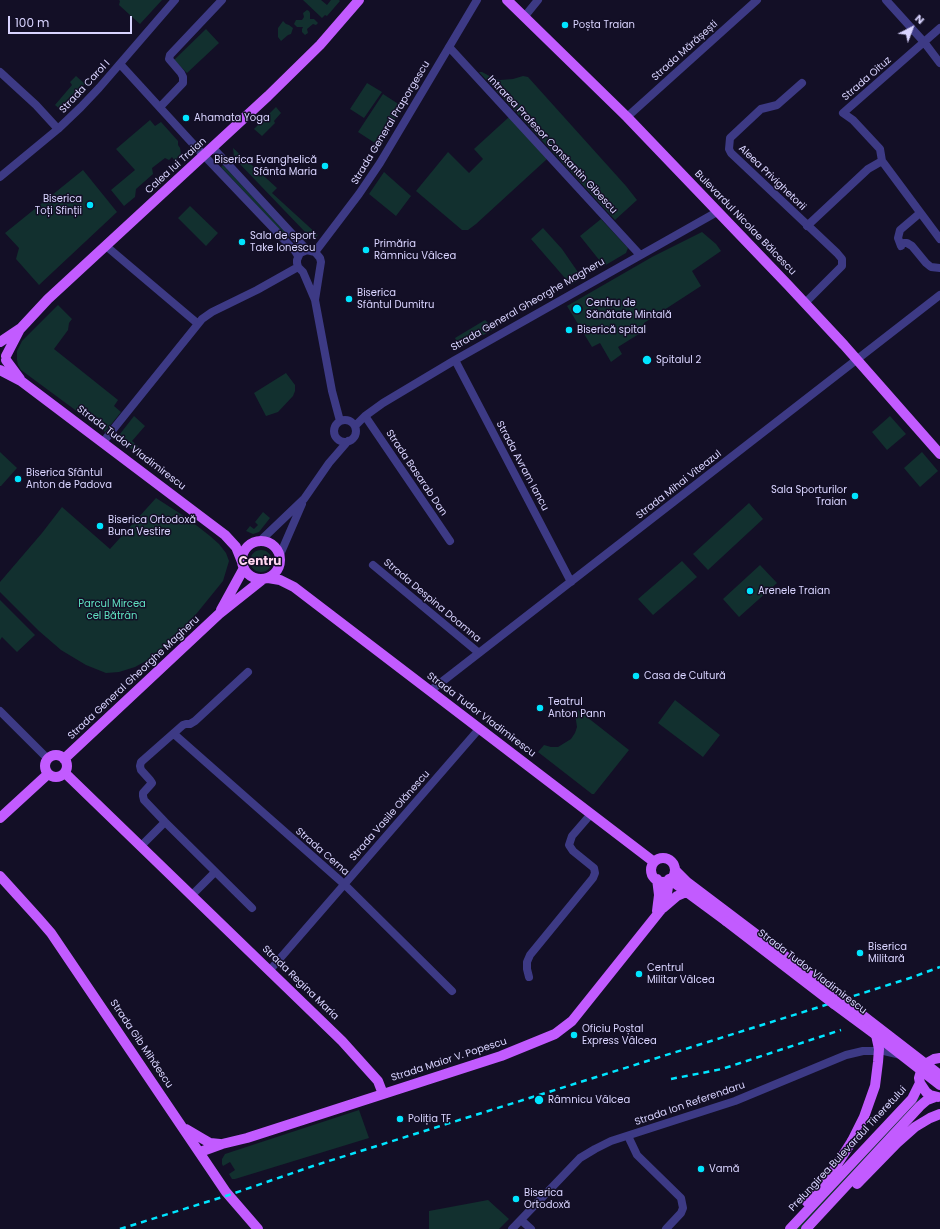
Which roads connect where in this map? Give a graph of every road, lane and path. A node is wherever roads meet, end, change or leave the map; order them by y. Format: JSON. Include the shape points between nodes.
{"nodes":[{"id":1,"x":175,"y":0,"type":"edge"},
{"id":2,"x":222,"y":0,"type":"edge"},
{"id":3,"x":359,"y":0,"type":"edge"},
{"id":4,"x":477,"y":0,"type":"edge"},
{"id":5,"x":507,"y":0,"type":"edge"},
{"id":6,"x":538,"y":0,"type":"edge"},
{"id":7,"x":757,"y":0,"type":"edge"},
{"id":8,"x":886,"y":0,"type":"edge"},
{"id":9,"x":525,"y":16,"type":"junction"},
{"id":10,"x":940,"y":28,"type":"edge"},
{"id":11,"x":924,"y":42,"type":"junction"},
{"id":12,"x":449,"y":47,"type":"junction"},
{"id":13,"x":940,"y":63,"type":"edge"},
{"id":14,"x":120,"y":64,"type":"junction"},
{"id":15,"x":0,"y":72,"type":"edge"},
{"id":16,"x":802,"y":83,"type":"dead end"},
{"id":17,"x":160,"y":107,"type":"junction"},
{"id":18,"x":627,"y":117,"type":"junction"},
{"id":19,"x":58,"y":129,"type":"junction"},
{"id":20,"x":213,"y":148,"type":"junction"},
{"id":21,"x":205,"y":156,"type":"junction"},
{"id":22,"x":882,"y":161,"type":"junction"},
{"id":23,"x":0,"y":178,"type":"edge"},
{"id":24,"x":717,"y":212,"type":"junction"},
{"id":25,"x":920,"y":213,"type":"junction"},
{"id":26,"x":808,"y":226,"type":"junction"},
{"id":27,"x":940,"y":239,"type":"edge"},
{"id":28,"x":106,"y":246,"type":"junction"},
{"id":29,"x":311,"y":251,"type":"junction"},
{"id":30,"x":640,"y":255,"type":"junction"},
{"id":31,"x":298,"y":256,"type":"junction"},
{"id":32,"x":320,"y":266,"type":"junction"},
{"id":33,"x":940,"y":268,"type":"edge"},
{"id":34,"x":301,"y":270,"type":"junction"},
{"id":35,"x":940,"y":295,"type":"edge"},
{"id":36,"x":315,"y":300,"type":"junction"},
{"id":37,"x":805,"y":303,"type":"junction"},
{"id":38,"x":198,"y":323,"type":"junction"},
{"id":39,"x":21,"y":328,"type":"junction"},
{"id":40,"x":0,"y":342,"type":"edge"},
{"id":41,"x":4,"y":354,"type":"edge"},
{"id":42,"x":455,"y":360,"type":"junction"},
{"id":43,"x":857,"y":360,"type":"junction"},
{"id":44,"x":0,"y":370,"type":"edge"},
{"id":45,"x":21,"y":381,"type":"junction"},
{"id":46,"x":365,"y":416,"type":"junction"},
{"id":47,"x":340,"y":421,"type":"junction"},
{"id":48,"x":355,"y":426,"type":"junction"},
{"id":49,"x":338,"y":438,"type":"junction"},
{"id":50,"x":348,"y":441,"type":"junction"},
{"id":51,"x":103,"y":442,"type":"junction"},
{"id":52,"x":940,"y":454,"type":"edge"},
{"id":53,"x":329,"y":463,"type":"junction"},
{"id":54,"x":304,"y":499,"type":"junction"},
{"id":55,"x":225,"y":535,"type":"junction"},
{"id":56,"x":450,"y":541,"type":"dead end"},
{"id":57,"x":255,"y":543,"type":"junction"},
{"id":58,"x":279,"y":561,"type":"junction"},
{"id":59,"x":243,"y":565,"type":"junction"},
{"id":60,"x":373,"y":565,"type":"dead end"},
{"id":61,"x":266,"y":578,"type":"junction"},
{"id":62,"x":571,"y":582,"type":"junction"},
{"id":63,"x":294,"y":587,"type":"junction"},
{"id":64,"x":219,"y":614,"type":"junction"},
{"id":65,"x":479,"y":653,"type":"junction"},
{"id":66,"x":248,"y":672,"type":"dead end"},
{"id":67,"x":430,"y":691,"type":"junction"},
{"id":68,"x":0,"y":711,"type":"edge"},
{"id":69,"x":479,"y":729,"type":"junction"},
{"id":70,"x":174,"y":734,"type":"junction"},
{"id":71,"x":48,"y":759,"type":"junction"},
{"id":72,"x":64,"y":759,"type":"junction"},
{"id":73,"x":65,"y":773,"type":"junction"},
{"id":74,"x":48,"y":774,"type":"junction"},
{"id":75,"x":591,"y":814,"type":"junction"},
{"id":76,"x":0,"y":818,"type":"edge"},
{"id":77,"x":165,"y":822,"type":"junction"},
{"id":78,"x":140,"y":846,"type":"junction"},
{"id":79,"x":654,"y":862,"type":"junction"},
{"id":80,"x":675,"y":870,"type":"junction"},
{"id":81,"x":215,"y":872,"type":"junction"},
{"id":82,"x":0,"y":876,"type":"edge"},
{"id":83,"x":657,"y":879,"type":"junction"},
{"id":84,"x":669,"y":880,"type":"junction"},
{"id":85,"x":344,"y":884,"type":"junction"},
{"id":86,"x":688,"y":894,"type":"junction"},
{"id":87,"x":192,"y":895,"type":"junction"},
{"id":88,"x":252,"y":908,"type":"dead end"},
{"id":89,"x":658,"y":913,"type":"junction"},
{"id":90,"x":728,"y":918,"type":"junction"},
{"id":91,"x":270,"y":970,"type":"junction"},
{"id":92,"x":529,"y":977,"type":"dead end"},
{"id":93,"x":452,"y":991,"type":"dead end"},
{"id":94,"x":876,"y":1036,"type":"junction"},
{"id":95,"x":938,"y":1058,"type":"edge"},
{"id":96,"x":922,"y":1068,"type":"junction"},
{"id":97,"x":940,"y":1075,"type":"edge"},
{"id":98,"x":920,"y":1083,"type":"junction"},
{"id":99,"x":940,"y":1085,"type":"edge"},
{"id":100,"x":383,"y":1094,"type":"junction"},
{"id":101,"x":937,"y":1097,"type":"edge"},
{"id":102,"x":940,"y":1114,"type":"edge"},
{"id":103,"x":181,"y":1126,"type":"junction"},
{"id":104,"x":628,"y":1136,"type":"junction"},
{"id":105,"x":222,"y":1144,"type":"junction"},
{"id":106,"x":200,"y":1152,"type":"junction"},
{"id":107,"x":213,"y":1172,"type":"junction"},
{"id":108,"x":521,"y":1220,"type":"junction"},
{"id":109,"x":258,"y":1229,"type":"edge"},
{"id":110,"x":512,"y":1229,"type":"edge"},
{"id":111,"x":531,"y":1229,"type":"edge"},
{"id":112,"x":666,"y":1229,"type":"edge"},
{"id":113,"x":783,"y":1229,"type":"edge"},
{"id":114,"x":790,"y":1229,"type":"edge"},
{"id":115,"x":806,"y":1229,"type":"edge"},
{"id":116,"x":812,"y":1229,"type":"edge"}],
"edges":[{"from":1,"to":14,"type":"street","name":"Strada Carol I"},
{"from":2,"to":17,"type":"street","via":[[170,55],[169,59],[181,73],[183,83]]},
{"from":3,"to":20,"type":"main road","name":"Calea lui Traian","via":[[331,34]]},
{"from":4,"to":12,"type":"street","name":"Strada General Praporgescu"},
{"from":5,"to":9,"type":"main road","name":"Bulevardul Nicolae Bălcescu"},
{"from":6,"to":9,"type":"street"},
{"from":7,"to":18,"type":"street","name":"Strada Mărășești"},
{"from":8,"to":11,"type":"street"},
{"from":9,"to":18,"type":"main road","name":"Bulevardul Nicolae Bălcescu"},
{"from":10,"to":11,"type":"street","name":"Strada Oituz"},
{"from":11,"to":13,"type":"street"},
{"from":11,"to":22,"type":"street","name":"Strada Oituz","via":[[843,113],[853,120],[880,150]]},
{"from":12,"to":29,"type":"street","name":"Strada General Praporgescu","via":[[380,163],[359,194]]},
{"from":12,"to":30,"type":"street","name":"Intrarea Profesor Constantin Gibescu"},
{"from":14,"to":17,"type":"street"},
{"from":14,"to":19,"type":"street","name":"Strada Carol I"},
{"from":15,"to":19,"type":"street"},
{"from":16,"to":26,"type":"street","name":"Aleea Privighetorii","via":[[777,105],[761,109],[730,138],[729,149]]},
{"from":17,"to":21,"type":"street"},
{"from":18,"to":24,"type":"main road","name":"Bulevardul Nicolae Bălcescu"},
{"from":19,"to":23,"type":"street","name":"Strada Carol I"},
{"from":20,"to":21,"type":"main road","name":"Calea lui Traian"},
{"from":20,"to":29,"type":"street"},
{"from":21,"to":28,"type":"main road","name":"Calea lui Traian"},
{"from":21,"to":31,"type":"street"},
{"from":22,"to":25,"type":"street"},
{"from":22,"to":26,"type":"street","name":"Aleea Privighetorii","via":[[868,169]]},
{"from":24,"to":30,"type":"street","name":"Strada General Gheorghe Magheru"},
{"from":24,"to":37,"type":"main road","name":"Bulevardul Nicolae Bălcescu"},
{"from":25,"to":27,"type":"street"},
{"from":25,"to":33,"type":"street","via":[[900,230],[898,238],[902,244],[912,246],[926,264]]},
{"from":26,"to":37,"type":"street","name":"Aleea Privighetorii","via":[[837,253],[842,259],[842,266]]},
{"from":28,"to":38,"type":"street"},
{"from":28,"to":39,"type":"main road","name":"Calea lui Traian","via":[[48,299]]},
{"from":29,"to":31,"type":"street"},
{"from":29,"to":32,"type":"street","via":[[320,258]]},
{"from":30,"to":42,"type":"street","name":"Strada General Gheorghe Magheru"},
{"from":31,"to":34,"type":"street"},
{"from":32,"to":34,"type":"street","via":[[311,273]]},
{"from":32,"to":36,"type":"street"},
{"from":34,"to":36,"type":"street"},
{"from":34,"to":38,"type":"street","via":[[212,312]]},
{"from":35,"to":43,"type":"street","name":"Strada Mihai Viteazul"},
{"from":36,"to":47,"type":"street"},
{"from":37,"to":43,"type":"main road","name":"Bulevardul Nicolae Bălcescu"},
{"from":38,"to":51,"type":"street"},
{"from":39,"to":40,"type":"main road","name":"Calea lui Traian"},
{"from":39,"to":41,"type":"main road","name":"Calea lui Traian"},
{"from":41,"to":44,"type":"main road","name":"Calea lui Traian","via":[[4,366]]},
{"from":41,"to":45,"type":"main road","name":"Strada Tudor Vladimirescu"},
{"from":42,"to":46,"type":"street","name":"Strada General Gheorghe Magheru"},
{"from":42,"to":62,"type":"street","name":"Strada Avram Iancu"},
{"from":43,"to":52,"type":"main road","name":"Bulevardul Nicolae Bălcescu"},
{"from":43,"to":62,"type":"street","name":"Strada Mihai Viteazul"},
{"from":44,"to":45,"type":"main road","name":"Strada Tudor Vladimirescu"},
{"from":45,"to":51,"type":"main road","name":"Strada Tudor Vladimirescu"},
{"from":46,"to":48,"type":"street","name":"Strada General Gheorghe Magheru"},
{"from":46,"to":56,"type":"street","name":"Strada Basarab Dan"},
{"from":47,"to":48,"type":"street","via":[[348,420]]},
{"from":47,"to":49,"type":"street","via":[[334,430]]},
{"from":48,"to":50,"type":"street","via":[[356,434]]},
{"from":49,"to":50,"type":"street","via":[[341,441]]},
{"from":49,"to":53,"type":"street"},
{"from":50,"to":53,"type":"street"},
{"from":51,"to":55,"type":"main road","name":"Strada Tudor Vladimirescu"},
{"from":53,"to":54,"type":"street"},
{"from":54,"to":57,"type":"street"},
{"from":54,"to":58,"type":"street"},
{"from":55,"to":57,"type":"main road","name":"Strada Tudor Vladimirescu"},
{"from":55,"to":59,"type":"main road","name":"Strada Tudor Vladimirescu","via":[[236,547]]},
{"from":57,"to":58,"type":"main road","via":[[270,544],[278,552]]},
{"from":57,"to":59,"type":"main road","via":[[244,552]]},
{"from":58,"to":61,"type":"main road","via":[[273,575]]},
{"from":58,"to":63,"type":"main road","name":"Strada Tudor Vladimirescu"},
{"from":59,"to":61,"type":"main road","via":[[252,577]]},
{"from":59,"to":64,"type":"main road","name":"Strada General Gheorghe Magheru"},
{"from":60,"to":65,"type":"street","name":"Strada Despina Doamna"},
{"from":61,"to":63,"type":"main road","name":"Strada Tudor Vladimirescu","via":[[280,580]]},
{"from":61,"to":64,"type":"main road","name":"Strada General Gheorghe Magheru"},
{"from":62,"to":65,"type":"street","name":"Strada Mihai Viteazul"},
{"from":63,"to":67,"type":"main road","name":"Strada Tudor Vladimirescu"},
{"from":64,"to":72,"type":"main road","name":"Strada General Gheorghe Magheru"},
{"from":65,"to":67,"type":"street","name":"Strada Mihai Viteazul"},
{"from":66,"to":70,"type":"street","via":[[195,721],[183,725]]},
{"from":67,"to":69,"type":"main road","name":"Strada Tudor Vladimirescu"},
{"from":68,"to":71,"type":"street"},
{"from":69,"to":75,"type":"main road","name":"Strada Tudor Vladimirescu"},
{"from":69,"to":85,"type":"street","name":"Strada Vasile Olănescu"},
{"from":70,"to":77,"type":"street","via":[[141,762],[140,766],[152,783],[143,793],[144,800]]},
{"from":70,"to":85,"type":"street","name":"Strada Cerna"},
{"from":71,"to":72,"type":"main road","via":[[55,755]]},
{"from":71,"to":74,"type":"main road","via":[[45,767]]},
{"from":72,"to":73,"type":"main road","via":[[67,764]]},
{"from":73,"to":74,"type":"main road","via":[[56,778]]},
{"from":73,"to":78,"type":"main road","name":"Strada Regina Maria"},
{"from":74,"to":76,"type":"main road"},
{"from":75,"to":79,"type":"main road","name":"Strada Tudor Vladimirescu"},
{"from":75,"to":92,"type":"street","via":[[572,836],[569,845],[594,868],[595,873],[530,955],[527,962]]},
{"from":77,"to":78,"type":"street"},
{"from":77,"to":81,"type":"street"},
{"from":78,"to":87,"type":"main road","name":"Strada Regina Maria"},
{"from":79,"to":80,"type":"main road","name":"Strada Tudor Vladimirescu","via":[[662,858],[667,859],[672,862]]},
{"from":79,"to":83,"type":"main road","via":[[652,869]]},
{"from":80,"to":84,"type":"main road"},
{"from":80,"to":90,"type":"main road","name":"Strada Tudor Vladimirescu"},
{"from":81,"to":87,"type":"street"},
{"from":81,"to":88,"type":"street"},
{"from":82,"to":103,"type":"main road","name":"Strada Gib Mihăescu","via":[[51,933]]},
{"from":83,"to":84,"type":"main road"},
{"from":83,"to":89,"type":"main road","name":"Strada Maior V. Popescu"},
{"from":84,"to":86,"type":"main road","name":"Strada Tudor Vladimirescu"},
{"from":84,"to":89,"type":"main road","name":"Strada Maior V. Popescu","via":[[666,900]]},
{"from":85,"to":91,"type":"street","name":"Strada Vasile Olănescu"},
{"from":85,"to":93,"type":"street","name":"Strada Cerna"},
{"from":86,"to":89,"type":"main road","via":[[677,896]]},
{"from":86,"to":90,"type":"main road","name":"Strada Tudor Vladimirescu"},
{"from":87,"to":91,"type":"main road","name":"Strada Regina Maria"},
{"from":89,"to":100,"type":"main road","name":"Strada Maior V. Popescu","via":[[563,1029],[543,1040],[501,1056]]},
{"from":90,"to":94,"type":"main road","name":"Strada Tudor Vladimirescu","bridge":true},
{"from":90,"to":97,"type":"main road","name":"Strada Tudor Vladimirescu","bridge":true},
{"from":91,"to":100,"type":"main road","name":"Strada Regina Maria","via":[[347,1046],[378,1081]]},
{"from":94,"to":99,"type":"main road","name":"Strada Tudor Vladimirescu","bridge":true},
{"from":94,"to":113,"type":"main road","bridge":true,"via":[[879,1049],[875,1086],[864,1117],[831,1174]]},
{"from":95,"to":96,"type":"main road","via":[[929,1061]]},
{"from":96,"to":98,"type":"main road","name":"Prelungirea Bulevardul Tineretului"},
{"from":96,"to":104,"type":"street","name":"Strada Ion Referendaru","via":[[909,1059],[884,1051],[846,1055],[735,1101]]},
{"from":98,"to":101,"type":"main road","name":"Prelungirea Bulevardul Tineretului","via":[[926,1092]]},
{"from":98,"to":114,"type":"main road","name":"Prelungirea Bulevardul Tineretului","via":[[912,1099]]},
{"from":100,"to":105,"type":"main road","name":"Strada Maior V. Popescu"},
{"from":101,"to":115,"type":"main road","name":"Prelungirea Bulevardul Tineretului","via":[[927,1100],[920,1106]]},
{"from":102,"to":116,"type":"main road","via":[[915,1127]]},
{"from":103,"to":105,"type":"main road","via":[[202,1140]]},
{"from":103,"to":106,"type":"main road","name":"Strada Gib Mihăescu"},
{"from":104,"to":108,"type":"street","name":"Strada Ion Referendaru","via":[[611,1141],[580,1158]]},
{"from":104,"to":112,"type":"street","via":[[637,1155],[681,1198],[681,1213]]},
{"from":105,"to":106,"type":"main road","name":"Strada Maior V. Popescu"},
{"from":105,"to":107,"type":"main road","via":[[213,1158]]},
{"from":106,"to":107,"type":"main road","name":"Strada Gib Mihăescu"},
{"from":107,"to":109,"type":"main road","name":"Strada Gib Mihăescu","via":[[232,1200]]},
{"from":108,"to":110,"type":"street","name":"Strada Ion Referendaru"},
{"from":108,"to":111,"type":"street"}]}
